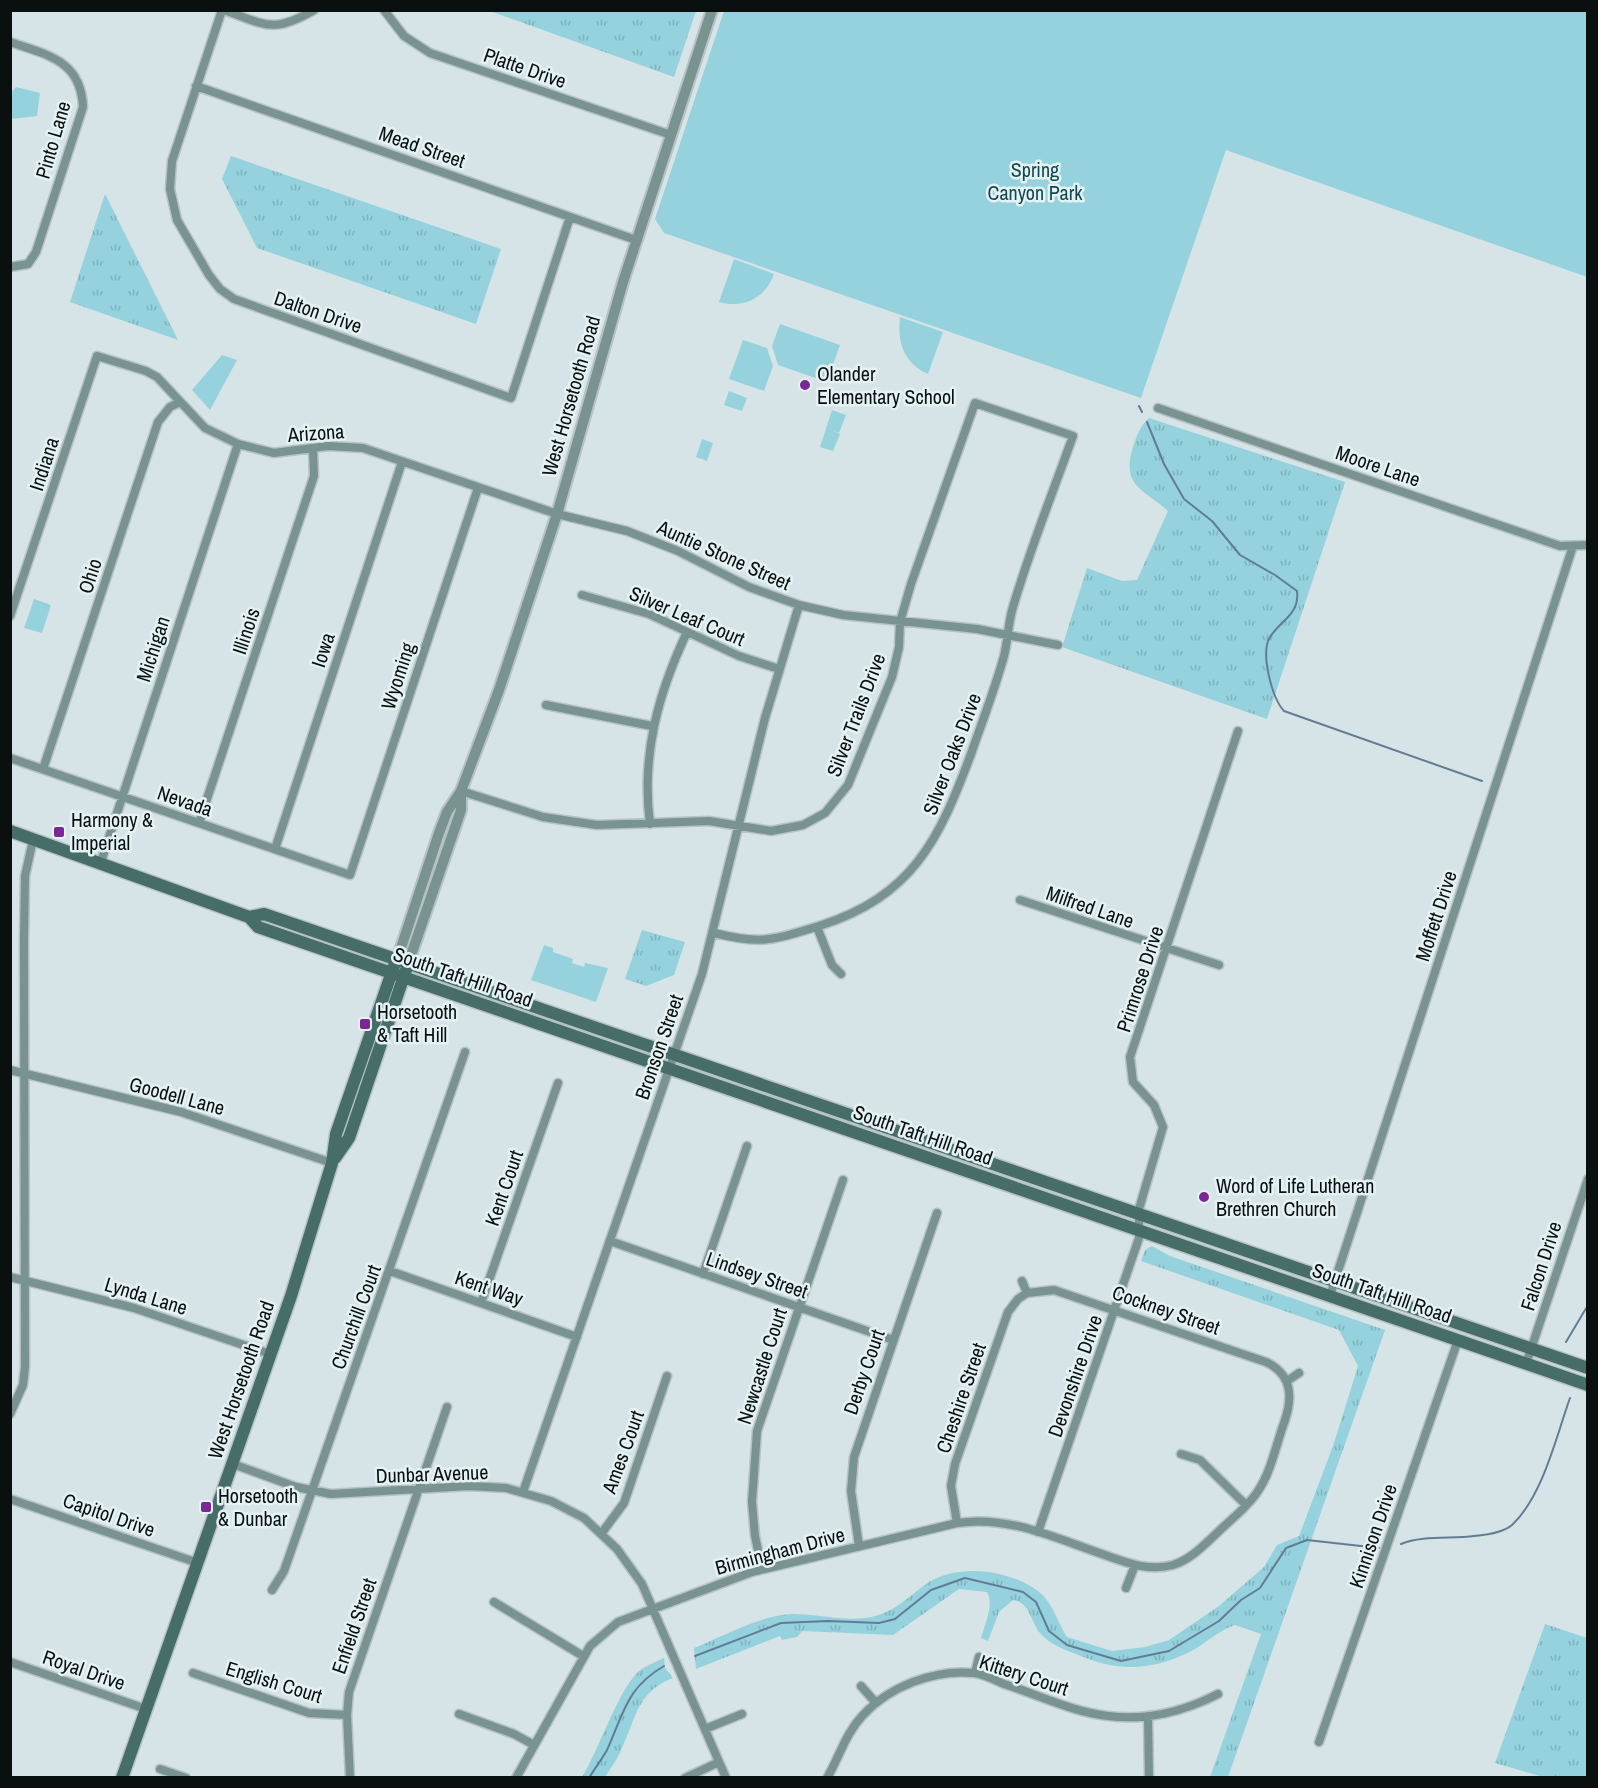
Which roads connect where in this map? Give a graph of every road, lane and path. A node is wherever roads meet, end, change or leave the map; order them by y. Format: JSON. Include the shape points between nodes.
{"nodes":[{"id":1,"x":223,"y":10,"type":"edge"},
{"id":2,"x":314,"y":10,"type":"edge"},
{"id":3,"x":384,"y":10,"type":"edge"},
{"id":4,"x":712,"y":10,"type":"edge"},
{"id":5,"x":10,"y":42,"type":"edge"},
{"id":6,"x":196,"y":86,"type":"junction"},
{"id":7,"x":671,"y":135,"type":"junction"},
{"id":8,"x":570,"y":217,"type":"junction"},
{"id":9,"x":636,"y":240,"type":"junction"},
{"id":10,"x":10,"y":267,"type":"edge"},
{"id":11,"x":97,"y":356,"type":"joint"},
{"id":12,"x":180,"y":402,"type":"junction"},
{"id":13,"x":1158,"y":408,"type":"dead end"},
{"id":14,"x":1072,"y":435,"type":"joint"},
{"id":15,"x":238,"y":444,"type":"junction"},
{"id":16,"x":314,"y":448,"type":"junction"},
{"id":17,"x":402,"y":462,"type":"junction"},
{"id":18,"x":478,"y":488,"type":"junction"},
{"id":19,"x":557,"y":514,"type":"junction"},
{"id":20,"x":1587,"y":545,"type":"edge"},
{"id":21,"x":1573,"y":546,"type":"junction"},
{"id":22,"x":582,"y":595,"type":"dead end"},
{"id":23,"x":799,"y":605,"type":"junction"},
{"id":24,"x":10,"y":616,"type":"edge"},
{"id":25,"x":900,"y":622,"type":"junction"},
{"id":26,"x":687,"y":632,"type":"junction"},
{"id":27,"x":1009,"y":634,"type":"junction"},
{"id":28,"x":1058,"y":645,"type":"dead end"},
{"id":29,"x":778,"y":669,"type":"junction"},
{"id":30,"x":546,"y":705,"type":"dead end"},
{"id":31,"x":652,"y":726,"type":"junction"},
{"id":32,"x":1238,"y":731,"type":"dead end"},
{"id":33,"x":10,"y":758,"type":"edge"},
{"id":34,"x":43,"y":769,"type":"junction"},
{"id":35,"x":461,"y":791,"type":"junction"},
{"id":36,"x":122,"y":796,"type":"junction"},
{"id":37,"x":199,"y":823,"type":"junction"},
{"id":38,"x":650,"y":824,"type":"junction"},
{"id":39,"x":739,"y":827,"type":"junction"},
{"id":40,"x":10,"y":831,"type":"edge"},
{"id":41,"x":33,"y":840,"type":"junction"},
{"id":42,"x":275,"y":849,"type":"junction"},
{"id":43,"x":100,"y":865,"type":"junction"},
{"id":44,"x":350,"y":875,"type":"joint"},
{"id":45,"x":1020,"y":900,"type":"dead end"},
{"id":46,"x":249,"y":917,"type":"junction"},
{"id":47,"x":817,"y":927,"type":"junction"},
{"id":48,"x":714,"y":933,"type":"junction"},
{"id":49,"x":1166,"y":950,"type":"junction"},
{"id":50,"x":402,"y":962,"type":"junction"},
{"id":51,"x":1219,"y":965,"type":"dead end"},
{"id":52,"x":841,"y":974,"type":"dead end"},
{"id":53,"x":397,"y":976,"type":"junction"},
{"id":54,"x":465,"y":1052,"type":"dead end"},
{"id":55,"x":675,"y":1055,"type":"junction"},
{"id":56,"x":670,"y":1069,"type":"junction"},
{"id":57,"x":10,"y":1070,"type":"edge"},
{"id":58,"x":24,"y":1073,"type":"junction"},
{"id":59,"x":558,"y":1083,"type":"dead end"},
{"id":60,"x":747,"y":1146,"type":"dead end"},
{"id":61,"x":332,"y":1163,"type":"junction"},
{"id":62,"x":1587,"y":1179,"type":"edge"},
{"id":63,"x":843,"y":1180,"type":"dead end"},
{"id":64,"x":937,"y":1213,"type":"dead end"},
{"id":65,"x":1139,"y":1215,"type":"junction"},
{"id":66,"x":1140,"y":1231,"type":"junction"},
{"id":67,"x":610,"y":1241,"type":"junction"},
{"id":68,"x":390,"y":1270,"type":"junction"},
{"id":69,"x":703,"y":1274,"type":"junction"},
{"id":70,"x":10,"y":1277,"type":"edge"},
{"id":71,"x":26,"y":1281,"type":"junction"},
{"id":72,"x":1022,"y":1281,"type":"dead end"},
{"id":73,"x":1334,"y":1282,"type":"junction"},
{"id":74,"x":1027,"y":1293,"type":"junction"},
{"id":75,"x":1330,"y":1296,"type":"junction"},
{"id":76,"x":481,"y":1303,"type":"junction"},
{"id":77,"x":799,"y":1307,"type":"junction"},
{"id":78,"x":1115,"y":1310,"type":"junction"},
{"id":79,"x":577,"y":1336,"type":"junction"},
{"id":80,"x":893,"y":1340,"type":"junction"},
{"id":81,"x":1458,"y":1340,"type":"junction"},
{"id":82,"x":1532,"y":1349,"type":"junction"},
{"id":83,"x":270,"y":1354,"type":"junction"},
{"id":84,"x":1527,"y":1364,"type":"junction"},
{"id":85,"x":1587,"y":1368,"type":"edge"},
{"id":86,"x":1299,"y":1373,"type":"dead end"},
{"id":87,"x":667,"y":1376,"type":"dead end"},
{"id":88,"x":1287,"y":1381,"type":"junction"},
{"id":89,"x":1587,"y":1385,"type":"edge"},
{"id":90,"x":447,"y":1407,"type":"dead end"},
{"id":91,"x":10,"y":1414,"type":"edge"},
{"id":92,"x":1181,"y":1454,"type":"dead end"},
{"id":93,"x":233,"y":1464,"type":"junction"},
{"id":94,"x":417,"y":1490,"type":"junction"},
{"id":95,"x":311,"y":1491,"type":"junction"},
{"id":96,"x":523,"y":1492,"type":"junction"},
{"id":97,"x":10,"y":1499,"type":"edge"},
{"id":98,"x":1246,"y":1505,"type":"junction"},
{"id":99,"x":957,"y":1523,"type":"junction"},
{"id":100,"x":1038,"y":1532,"type":"junction"},
{"id":101,"x":601,"y":1534,"type":"junction"},
{"id":102,"x":859,"y":1546,"type":"junction"},
{"id":103,"x":198,"y":1563,"type":"junction"},
{"id":104,"x":1135,"y":1565,"type":"junction"},
{"id":105,"x":762,"y":1569,"type":"junction"},
{"id":106,"x":1126,"y":1588,"type":"dead end"},
{"id":107,"x":272,"y":1590,"type":"dead end"},
{"id":108,"x":494,"y":1602,"type":"dead end"},
{"id":109,"x":652,"y":1608,"type":"junction"},
{"id":110,"x":584,"y":1656,"type":"junction"},
{"id":111,"x":979,"y":1657,"type":"dead end"},
{"id":112,"x":10,"y":1662,"type":"edge"},
{"id":113,"x":193,"y":1673,"type":"dead end"},
{"id":114,"x":975,"y":1673,"type":"junction"},
{"id":115,"x":861,"y":1686,"type":"dead end"},
{"id":116,"x":1218,"y":1694,"type":"dead end"},
{"id":117,"x":876,"y":1703,"type":"junction"},
{"id":118,"x":146,"y":1709,"type":"junction"},
{"id":119,"x":459,"y":1714,"type":"dead end"},
{"id":120,"x":742,"y":1714,"type":"dead end"},
{"id":121,"x":346,"y":1716,"type":"junction"},
{"id":122,"x":1148,"y":1716,"type":"junction"},
{"id":123,"x":705,"y":1729,"type":"junction"},
{"id":124,"x":1318,"y":1742,"type":"dead end"},
{"id":125,"x":534,"y":1745,"type":"junction"},
{"id":126,"x":719,"y":1762,"type":"junction"},
{"id":127,"x":160,"y":1768,"type":"dead end"},
{"id":128,"x":122,"y":1778,"type":"edge"},
{"id":129,"x":186,"y":1778,"type":"edge"},
{"id":130,"x":350,"y":1778,"type":"edge"},
{"id":131,"x":516,"y":1778,"type":"edge"},
{"id":132,"x":685,"y":1778,"type":"edge"},
{"id":133,"x":726,"y":1778,"type":"edge"},
{"id":134,"x":827,"y":1778,"type":"edge"},
{"id":135,"x":1149,"y":1778,"type":"edge"}],
"edges":[{"from":1,"to":2,"type":"street","via":[[276,27]]},
{"from":1,"to":6,"type":"street","name":"Dalton Drive"},
{"from":3,"to":7,"type":"street","name":"Platte Drive","via":[[404,36],[430,53]]},
{"from":4,"to":7,"type":"street","name":"West Horsetooth Road"},
{"from":5,"to":10,"type":"street","name":"Pinto Lane","via":[[62,63],[80,86],[83,107],[36,252],[28,264]]},
{"from":6,"to":8,"type":"street","name":"Mead Street"},
{"from":6,"to":8,"type":"street","name":"Dalton Drive","via":[[172,161],[170,189],[177,220],[220,289],[244,304],[511,398]]},
{"from":7,"to":9,"type":"street","name":"West Horsetooth Road"},
{"from":8,"to":9,"type":"street","name":"Mead Street"},
{"from":9,"to":19,"type":"street","name":"West Horsetooth Road"},
{"from":11,"to":12,"type":"street","name":"Arizona","via":[[157,377]]},
{"from":11,"to":24,"type":"street","name":"Indiana"},
{"from":12,"to":15,"type":"street","name":"Arizona","via":[[205,428]]},
{"from":12,"to":34,"type":"street","name":"Ohio","via":[[170,407],[158,423]]},
{"from":13,"to":21,"type":"street","name":"Moore Lane","via":[[1560,546]]},
{"from":14,"to":25,"type":"street","name":"Silver Trails Drive","via":[[975,403]]},
{"from":14,"to":27,"type":"street","name":"Silver Oaks Drive","via":[[1013,607]]},
{"from":15,"to":16,"type":"street","name":"Arizona","via":[[274,453]]},
{"from":15,"to":36,"type":"street","name":"Michigan"},
{"from":16,"to":17,"type":"street","name":"Arizona","via":[[351,446]]},
{"from":16,"to":37,"type":"street","name":"Illinois","via":[[314,476]]},
{"from":17,"to":18,"type":"street","name":"Arizona"},
{"from":17,"to":42,"type":"street","name":"Iowa"},
{"from":18,"to":19,"type":"street","name":"Arizona"},
{"from":18,"to":44,"type":"street","name":"Wyoming"},
{"from":19,"to":23,"type":"street","name":"Auntie Stone Street","via":[[647,539],[749,587]]},
{"from":19,"to":35,"type":"street","name":"West Horsetooth Road"},
{"from":20,"to":21,"type":"street","name":"Moore Lane"},
{"from":21,"to":73,"type":"street","name":"Moffett Drive"},
{"from":22,"to":26,"type":"street","name":"Silver Leaf Court","via":[[638,610]]},
{"from":23,"to":25,"type":"street","name":"Auntie Stone Street"},
{"from":23,"to":29,"type":"street","name":"Bronson Street"},
{"from":25,"to":27,"type":"street","name":"Auntie Stone Street"},
{"from":25,"to":39,"type":"street","name":"Silver Trails Drive","via":[[899,647],[891,676],[842,796],[825,813],[795,828],[771,831]]},
{"from":26,"to":29,"type":"street","name":"Silver Leaf Court"},
{"from":26,"to":31,"type":"street","via":[[669,671]]},
{"from":27,"to":28,"type":"street","name":"Auntie Stone Street"},
{"from":27,"to":47,"type":"street","name":"Silver Oaks Drive","via":[[996,686],[969,760],[946,820],[930,848],[910,873],[885,894],[857,911]]},
{"from":29,"to":39,"type":"street","name":"Bronson Street"},
{"from":30,"to":31,"type":"street"},
{"from":31,"to":38,"type":"street","via":[[647,780]]},
{"from":32,"to":49,"type":"street","name":"Primrose Drive"},
{"from":33,"to":34,"type":"street","name":"Nevada"},
{"from":34,"to":36,"type":"street","name":"Nevada"},
{"from":35,"to":38,"type":"street","name":"Silver Trails Drive","via":[[561,820],[597,825]]},
{"from":35,"to":50,"type":"street","name":"West Horsetooth Road","via":[[461,810]]},
{"from":36,"to":37,"type":"street","name":"Nevada"},
{"from":36,"to":43,"type":"street","name":"Michigan"},
{"from":37,"to":42,"type":"street","name":"Nevada"},
{"from":38,"to":39,"type":"street","name":"Silver Trails Drive","via":[[695,821]]},
{"from":39,"to":48,"type":"street","name":"Bronson Street"},
{"from":40,"to":41,"type":"main road","name":"South Taft Hill Road"},
{"from":41,"to":43,"type":"main road","name":"South Taft Hill Road"},
{"from":41,"to":58,"type":"street","via":[[25,876]]},
{"from":42,"to":44,"type":"street","name":"Nevada"},
{"from":43,"to":46,"type":"main road","name":"South Taft Hill Road"},
{"from":45,"to":49,"type":"street","name":"Milfred Lane"},
{"from":46,"to":50,"type":"main road","name":"South Taft Hill Road","via":[[264,914]]},
{"from":46,"to":53,"type":"main road","name":"South Taft Hill Road","via":[[258,927]]},
{"from":47,"to":48,"type":"street","name":"Silver Oaks Drive","via":[[768,941]]},
{"from":47,"to":52,"type":"street","via":[[832,965]]},
{"from":48,"to":55,"type":"street","name":"Bronson Street"},
{"from":49,"to":51,"type":"street","name":"Milfred Lane"},
{"from":49,"to":65,"type":"street","name":"Primrose Drive","via":[[1130,1065],[1133,1082],[1154,1105],[1163,1127]]},
{"from":50,"to":53,"type":"main road","name":"West Horsetooth Road"},
{"from":50,"to":55,"type":"main road","name":"South Taft Hill Road"},
{"from":53,"to":56,"type":"main road","name":"South Taft Hill Road"},
{"from":53,"to":61,"type":"main road","name":"West Horsetooth Road","via":[[336,1134]]},
{"from":54,"to":68,"type":"street","name":"Churchill Court"},
{"from":55,"to":56,"type":"street","name":"Bronson Street"},
{"from":55,"to":65,"type":"main road","name":"South Taft Hill Road"},
{"from":56,"to":66,"type":"main road","name":"South Taft Hill Road"},
{"from":56,"to":67,"type":"street","name":"Bronson Street"},
{"from":57,"to":58,"type":"street","name":"Goodell Lane"},
{"from":58,"to":61,"type":"street","name":"Goodell Lane","via":[[181,1112]]},
{"from":58,"to":71,"type":"street"},
{"from":59,"to":76,"type":"street","name":"Kent Court"},
{"from":60,"to":69,"type":"street"},
{"from":61,"to":83,"type":"main road","name":"West Horsetooth Road"},
{"from":62,"to":82,"type":"street","name":"Falcon Drive"},
{"from":63,"to":77,"type":"street","name":"Newcastle Court"},
{"from":64,"to":80,"type":"street","name":"Derby Court"},
{"from":65,"to":66,"type":"street","name":"Primrose Drive"},
{"from":65,"to":73,"type":"main road","name":"South Taft Hill Road"},
{"from":66,"to":75,"type":"main road","name":"South Taft Hill Road"},
{"from":66,"to":78,"type":"street","name":"Devonshire Drive"},
{"from":67,"to":69,"type":"street","name":"Lindsey Street"},
{"from":67,"to":79,"type":"street","name":"Bronson Street"},
{"from":68,"to":76,"type":"street","name":"Kent Way"},
{"from":68,"to":95,"type":"street","name":"Churchill Court"},
{"from":69,"to":77,"type":"street","name":"Lindsey Street"},
{"from":70,"to":71,"type":"street","name":"Lynda Lane"},
{"from":71,"to":83,"type":"street","name":"Lynda Lane","via":[[134,1308]]},
{"from":71,"to":91,"type":"street","via":[[23,1385]]},
{"from":72,"to":74,"type":"street"},
{"from":73,"to":75,"type":"street","name":"Moffett Drive"},
{"from":73,"to":82,"type":"main road","name":"South Taft Hill Road"},
{"from":74,"to":78,"type":"street","name":"Cockney Street","via":[[1054,1290]]},
{"from":74,"to":99,"type":"street","name":"Cheshire Street","via":[[1008,1312],[955,1464],[951,1486]]},
{"from":75,"to":81,"type":"main road","name":"South Taft Hill Road"},
{"from":76,"to":79,"type":"street","name":"Kent Way"},
{"from":77,"to":80,"type":"street","name":"Lindsey Street"},
{"from":77,"to":105,"type":"street","name":"Newcastle Court","via":[[760,1417],[754,1448],[752,1502]]},
{"from":78,"to":88,"type":"street","name":"Cockney Street","via":[[1266,1362]]},
{"from":78,"to":100,"type":"street","name":"Devonshire Drive"},
{"from":79,"to":96,"type":"street","name":"Bronson Street"},
{"from":80,"to":102,"type":"street","name":"Derby Court","via":[[854,1457],[851,1491]]},
{"from":81,"to":84,"type":"main road","name":"South Taft Hill Road"},
{"from":81,"to":124,"type":"street","name":"Kinnison Drive"},
{"from":82,"to":84,"type":"street","name":"Falcon Drive"},
{"from":82,"to":85,"type":"main road","name":"South Taft Hill Road"},
{"from":83,"to":93,"type":"main road","name":"West Horsetooth Road"},
{"from":84,"to":89,"type":"main road","name":"South Taft Hill Road"},
{"from":86,"to":88,"type":"street"},
{"from":87,"to":101,"type":"street","name":"Ames Court","via":[[624,1503]]},
{"from":88,"to":98,"type":"street","name":"Birmingham Drive","via":[[1290,1408],[1263,1484]]},
{"from":90,"to":94,"type":"street","name":"Enfield Street"},
{"from":92,"to":98,"type":"street","via":[[1200,1460]]},
{"from":93,"to":95,"type":"street","name":"Dunbar Avenue"},
{"from":93,"to":103,"type":"main road","name":"West Horsetooth Road"},
{"from":94,"to":95,"type":"street","name":"Dunbar Avenue","via":[[349,1494]]},
{"from":94,"to":96,"type":"street","name":"Dunbar Avenue","via":[[486,1486]]},
{"from":94,"to":121,"type":"street","name":"Enfield Street","via":[[351,1683]]},
{"from":95,"to":107,"type":"street","name":"Churchill Court","via":[[284,1571]]},
{"from":96,"to":101,"type":"street","name":"Dunbar Avenue","via":[[567,1508]]},
{"from":97,"to":103,"type":"street","name":"Capitol Drive"},
{"from":98,"to":104,"type":"street","name":"Birmingham Drive","via":[[1189,1558],[1159,1568]]},
{"from":99,"to":100,"type":"street","name":"Birmingham Drive","via":[[1002,1522]]},
{"from":99,"to":102,"type":"street","name":"Birmingham Drive"},
{"from":100,"to":104,"type":"street","name":"Birmingham Drive"},
{"from":101,"to":109,"type":"street","name":"Dunbar Avenue","via":[[642,1584]]},
{"from":102,"to":105,"type":"street","name":"Birmingham Drive"},
{"from":103,"to":118,"type":"main road","name":"West Horsetooth Road"},
{"from":104,"to":106,"type":"street"},
{"from":105,"to":109,"type":"street","name":"Birmingham Drive"},
{"from":108,"to":110,"type":"street"},
{"from":109,"to":110,"type":"street","name":"Birmingham Drive","via":[[608,1629]]},
{"from":109,"to":123,"type":"street","name":"Dunbar Avenue"},
{"from":110,"to":125,"type":"street","name":"Birmingham Drive"},
{"from":111,"to":114,"type":"street"},
{"from":112,"to":118,"type":"street","name":"Royal Drive"},
{"from":113,"to":121,"type":"street","name":"English Court","via":[[309,1713]]},
{"from":114,"to":117,"type":"street","name":"Kittery Court","via":[[912,1682]]},
{"from":114,"to":122,"type":"street","name":"Kittery Court","via":[[1089,1713]]},
{"from":115,"to":117,"type":"street"},
{"from":116,"to":122,"type":"street","name":"Kittery Court","via":[[1176,1711]]},
{"from":117,"to":134,"type":"street","name":"Kittery Court","via":[[845,1739]]},
{"from":118,"to":128,"type":"main road","name":"West Horsetooth Road"},
{"from":119,"to":125,"type":"street"},
{"from":120,"to":123,"type":"street"},
{"from":121,"to":130,"type":"street","name":"Enfield Street"},
{"from":122,"to":135,"type":"street"},
{"from":123,"to":126,"type":"street","name":"Dunbar Avenue"},
{"from":125,"to":131,"type":"street","name":"Birmingham Drive"},
{"from":126,"to":132,"type":"street"},
{"from":126,"to":133,"type":"street","name":"Dunbar Avenue"},
{"from":127,"to":129,"type":"street"}]}
